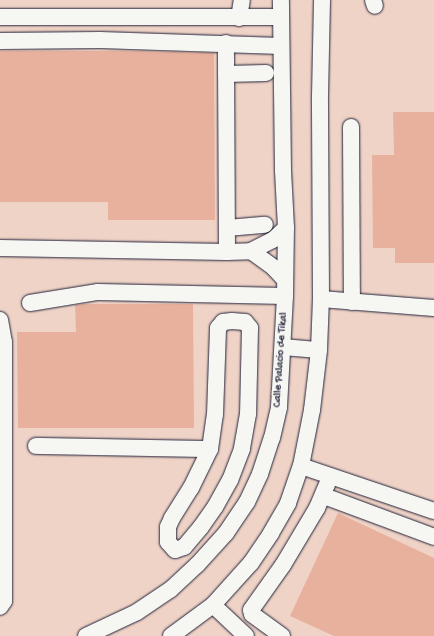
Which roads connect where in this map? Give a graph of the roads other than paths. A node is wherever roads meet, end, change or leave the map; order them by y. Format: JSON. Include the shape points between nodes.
{"nodes":[{"id":1,"x":242,"y":0,"type":"edge"},
{"id":2,"x":281,"y":0,"type":"edge"},
{"id":3,"x":322,"y":0,"type":"edge"},
{"id":4,"x":0,"y":17,"type":"edge"},
{"id":5,"x":281,"y":17,"type":"junction"},
{"id":6,"x":240,"y":18,"type":"junction"},
{"id":7,"x":0,"y":41,"type":"edge"},
{"id":8,"x":226,"y":44,"type":"junction"},
{"id":9,"x":281,"y":46,"type":"junction"},
{"id":10,"x":266,"y":73,"type":"dead end"},
{"id":11,"x":226,"y":74,"type":"junction"},
{"id":12,"x":351,"y":127,"type":"dead end"},
{"id":13,"x":265,"y":225,"type":"dead end"},
{"id":14,"x":227,"y":228,"type":"junction"},
{"id":15,"x":286,"y":228,"type":"junction"},
{"id":16,"x":0,"y":248,"type":"edge"},
{"id":17,"x":251,"y":251,"type":"junction"},
{"id":18,"x":227,"y":252,"type":"junction"},
{"id":19,"x":285,"y":280,"type":"junction"},
{"id":20,"x":232,"y":294,"type":"junction"},
{"id":21,"x":285,"y":296,"type":"junction"},
{"id":22,"x":321,"y":299,"type":"junction"},
{"id":23,"x":352,"y":302,"type":"junction"},
{"id":24,"x":30,"y":303,"type":"dead end"},
{"id":25,"x":434,"y":308,"type":"edge"},
{"id":26,"x":0,"y":320,"type":"edge"},
{"id":27,"x":232,"y":321,"type":"junction"},
{"id":28,"x":282,"y":347,"type":"junction"},
{"id":29,"x":319,"y":350,"type":"junction"},
{"id":30,"x":36,"y":446,"type":"dead end"},
{"id":31,"x":210,"y":448,"type":"junction"},
{"id":32,"x":301,"y":466,"type":"junction"},
{"id":33,"x":330,"y":477,"type":"junction"},
{"id":34,"x":324,"y":496,"type":"junction"},
{"id":35,"x":434,"y":511,"type":"edge"},
{"id":36,"x":434,"y":537,"type":"edge"},
{"id":37,"x":213,"y":605,"type":"junction"},
{"id":38,"x":0,"y":607,"type":"edge"},
{"id":39,"x":86,"y":636,"type":"edge"},
{"id":40,"x":171,"y":636,"type":"edge"},
{"id":41,"x":246,"y":636,"type":"edge"},
{"id":42,"x":282,"y":636,"type":"edge"}],
"edges":[{"from":1,"to":6,"type":"street"},
{"from":2,"to":5,"type":"street","name":"Calle Palacio de Tikal"},
{"from":3,"to":22,"type":"street"},
{"from":4,"to":6,"type":"street"},
{"from":5,"to":6,"type":"street"},
{"from":5,"to":9,"type":"street","name":"Calle Palacio de Tikal"},
{"from":7,"to":8,"type":"street","via":[[100,40]]},
{"from":8,"to":9,"type":"street"},
{"from":8,"to":11,"type":"street"},
{"from":9,"to":15,"type":"street","name":"Calle Palacio de Tikal"},
{"from":10,"to":11,"type":"street"},
{"from":11,"to":14,"type":"street"},
{"from":12,"to":23,"type":"street"},
{"from":13,"to":14,"type":"street"},
{"from":14,"to":18,"type":"street"},
{"from":15,"to":17,"type":"street","via":[[273,240]]},
{"from":15,"to":19,"type":"street","name":"Calle Palacio de Tikal"},
{"from":16,"to":18,"type":"street"},
{"from":17,"to":18,"type":"street"},
{"from":17,"to":19,"type":"street"},
{"from":19,"to":21,"type":"street","name":"Calle Palacio de Tikal"},
{"from":20,"to":21,"type":"street"},
{"from":20,"to":24,"type":"street","via":[[98,292]]},
{"from":20,"to":27,"type":"street"},
{"from":21,"to":28,"type":"street","name":"Calle Palacio de Tikal"},
{"from":22,"to":23,"type":"street"},
{"from":22,"to":29,"type":"street"},
{"from":23,"to":25,"type":"street"},
{"from":26,"to":38,"type":"street","via":[[4,342],[4,601]]},
{"from":27,"to":31,"type":"street","via":[[223,322],[218,328],[215,415]]},
{"from":27,"to":31,"type":"street","via":[[245,322],[250,328],[248,414],[242,449],[230,480],[215,507],[184,546],[175,550],[168,542],[168,526],[191,488]]},
{"from":28,"to":29,"type":"street"},
{"from":28,"to":39,"type":"street","name":"Calle Palacio de Tikal","via":[[279,407],[272,438],[260,474],[243,508],[226,533],[170,590],[137,612]]},
{"from":29,"to":32,"type":"street","via":[[312,410]]},
{"from":30,"to":31,"type":"street"},
{"from":32,"to":33,"type":"street"},
{"from":32,"to":37,"type":"street","via":[[288,503],[272,533],[251,563]]},
{"from":33,"to":34,"type":"street"},
{"from":33,"to":35,"type":"street"},
{"from":34,"to":36,"type":"street"},
{"from":34,"to":42,"type":"street","via":[[283,565],[251,610],[252,614]]},
{"from":37,"to":40,"type":"street"},
{"from":37,"to":41,"type":"street"}]}
